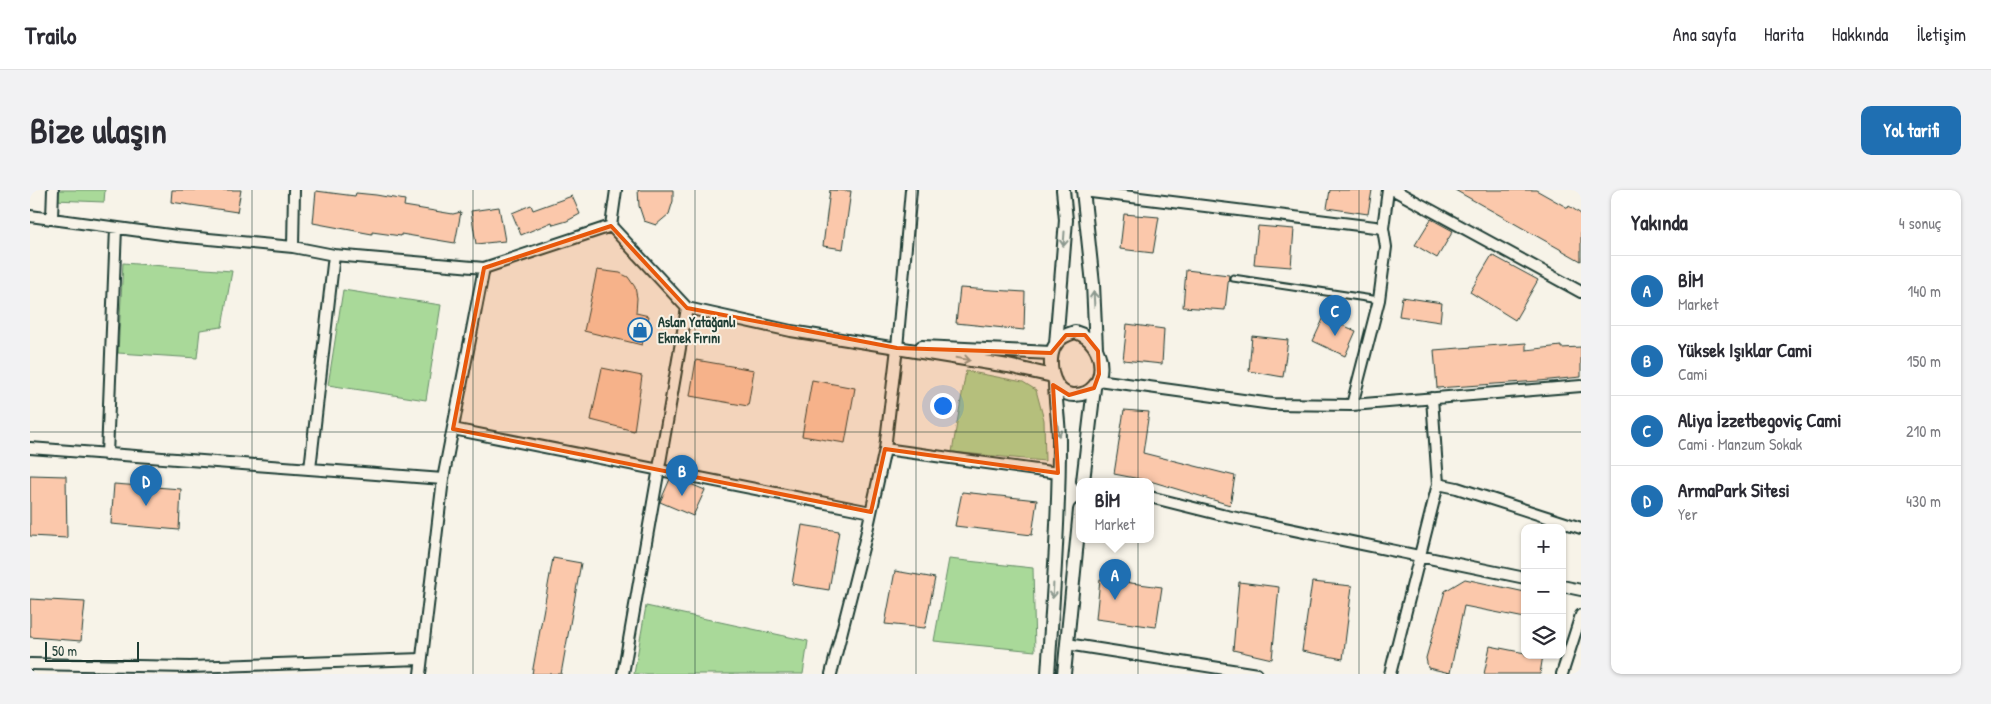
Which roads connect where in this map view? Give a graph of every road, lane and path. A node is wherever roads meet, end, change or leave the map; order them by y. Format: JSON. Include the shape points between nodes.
{"nodes":[{"id":1,"x":53,"y":190,"type":"edge"},
{"id":2,"x":294,"y":190,"type":"edge"},
{"id":3,"x":616,"y":190,"type":"edge"},
{"id":4,"x":911,"y":190,"type":"edge"},
{"id":5,"x":1063,"y":190,"type":"edge"},
{"id":6,"x":1083,"y":190,"type":"edge"},
{"id":7,"x":1388,"y":190,"type":"edge"},
{"id":8,"x":1394,"y":190,"type":"edge"},
{"id":9,"x":30,"y":216,"type":"edge"},
{"id":10,"x":52,"y":218,"type":"junction"},
{"id":11,"x":611,"y":226,"type":"junction"},
{"id":12,"x":116,"y":228,"type":"junction"},
{"id":13,"x":1383,"y":228,"type":"junction"},
{"id":14,"x":293,"y":247,"type":"junction"},
{"id":15,"x":334,"y":255,"type":"junction"},
{"id":16,"x":484,"y":268,"type":"junction"},
{"id":17,"x":1233,"y":278,"type":"dead end"},
{"id":18,"x":1581,"y":292,"type":"edge"},
{"id":19,"x":1379,"y":300,"type":"junction"},
{"id":20,"x":686,"y":308,"type":"junction"},
{"id":21,"x":897,"y":348,"type":"junction"},
{"id":22,"x":1053,"y":348,"type":"junction"},
{"id":23,"x":1096,"y":348,"type":"junction"},
{"id":24,"x":1054,"y":378,"type":"junction"},
{"id":25,"x":1096,"y":384,"type":"junction"},
{"id":26,"x":1581,"y":386,"type":"edge"},
{"id":27,"x":1432,"y":398,"type":"junction"},
{"id":28,"x":1352,"y":405,"type":"junction"},
{"id":29,"x":454,"y":429,"type":"junction"},
{"id":30,"x":30,"y":448,"type":"edge"},
{"id":31,"x":885,"y":449,"type":"junction"},
{"id":32,"x":107,"y":455,"type":"junction"},
{"id":33,"x":310,"y":469,"type":"junction"},
{"id":34,"x":658,"y":469,"type":"junction"},
{"id":35,"x":1058,"y":473,"type":"junction"},
{"id":36,"x":1086,"y":478,"type":"edge"},
{"id":37,"x":443,"y":479,"type":"junction"},
{"id":38,"x":1438,"y":484,"type":"junction"},
{"id":39,"x":1154,"y":498,"type":"edge"},
{"id":40,"x":871,"y":512,"type":"junction"},
{"id":41,"x":1581,"y":528,"type":"edge"},
{"id":42,"x":1077,"y":543,"type":"edge"},
{"id":43,"x":1419,"y":557,"type":"junction"},
{"id":44,"x":1521,"y":577,"type":"edge"},
{"id":45,"x":1566,"y":587,"type":"edge"},
{"id":46,"x":1581,"y":590,"type":"edge"},
{"id":47,"x":1581,"y":615,"type":"edge"},
{"id":48,"x":1067,"y":644,"type":"junction"},
{"id":49,"x":421,"y":659,"type":"junction"},
{"id":50,"x":30,"y":664,"type":"edge"},
{"id":51,"x":420,"y":674,"type":"edge"},
{"id":52,"x":623,"y":674,"type":"edge"},
{"id":53,"x":831,"y":674,"type":"edge"},
{"id":54,"x":1048,"y":674,"type":"edge"},
{"id":55,"x":1064,"y":674,"type":"edge"},
{"id":56,"x":1257,"y":674,"type":"edge"},
{"id":57,"x":1390,"y":674,"type":"edge"},
{"id":58,"x":1562,"y":674,"type":"edge"}],
"edges":[{"from":1,"to":10,"type":"street"},
{"from":2,"to":14,"type":"street"},
{"from":3,"to":11,"type":"street"},
{"from":4,"to":21,"type":"street"},
{"from":5,"to":22,"type":"street","one_way":true,"via":[[1066,220]]},
{"from":6,"to":13,"type":"street"},
{"from":23,"to":6,"type":"street","one_way":true},
{"from":7,"to":13,"type":"street"},
{"from":8,"to":18,"type":"street"},
{"from":9,"to":10,"type":"street"},
{"from":10,"to":12,"type":"street"},
{"from":11,"to":16,"type":"street"},
{"from":11,"to":20,"type":"street"},
{"from":12,"to":14,"type":"street"},
{"from":12,"to":32,"type":"street"},
{"from":13,"to":19,"type":"street","via":[[1386,247]]},
{"from":14,"to":15,"type":"street"},
{"from":15,"to":16,"type":"street"},
{"from":15,"to":33,"type":"street"},
{"from":16,"to":29,"type":"street"},
{"from":17,"to":19,"type":"lane"},
{"from":19,"to":28,"type":"street"},
{"from":20,"to":21,"type":"street","via":[[791,331]]},
{"from":20,"to":34,"type":"street"},
{"from":21,"to":22,"type":"street"},
{"from":21,"to":24,"type":"street","one_way":true,"via":[[1008,366]]},
{"from":21,"to":31,"type":"street"},
{"from":22,"to":23,"type":"street","via":[[1066,335],[1075,332],[1085,335]]},
{"from":22,"to":24,"type":"street","via":[[1050,368]]},
{"from":23,"to":25,"type":"street","via":[[1100,364]]},
{"from":24,"to":25,"type":"street","via":[[1068,395],[1078,396]]},
{"from":24,"to":35,"type":"street","one_way":true},
{"from":25,"to":28,"type":"street","via":[[1272,404]]},
{"from":25,"to":36,"type":"street"},
{"from":26,"to":27,"type":"street"},
{"from":27,"to":28,"type":"street"},
{"from":27,"to":38,"type":"street"},
{"from":29,"to":34,"type":"street"},
{"from":29,"to":37,"type":"street"},
{"from":30,"to":32,"type":"street"},
{"from":31,"to":35,"type":"street"},
{"from":31,"to":40,"type":"street"},
{"from":32,"to":33,"type":"street"},
{"from":33,"to":37,"type":"street"},
{"from":34,"to":40,"type":"street"},
{"from":34,"to":52,"type":"street"},
{"from":35,"to":54,"type":"street","one_way":true},
{"from":37,"to":49,"type":"street"},
{"from":38,"to":41,"type":"street"},
{"from":38,"to":43,"type":"street"},
{"from":39,"to":43,"type":"street"},
{"from":40,"to":53,"type":"street"},
{"from":42,"to":48,"type":"street"},
{"from":43,"to":44,"type":"street"},
{"from":43,"to":57,"type":"street"},
{"from":45,"to":46,"type":"street"},
{"from":47,"to":58,"type":"street"},
{"from":48,"to":55,"type":"street"},
{"from":48,"to":56,"type":"street"},
{"from":49,"to":50,"type":"street","via":[[190,667]]},
{"from":49,"to":51,"type":"street"}]}
